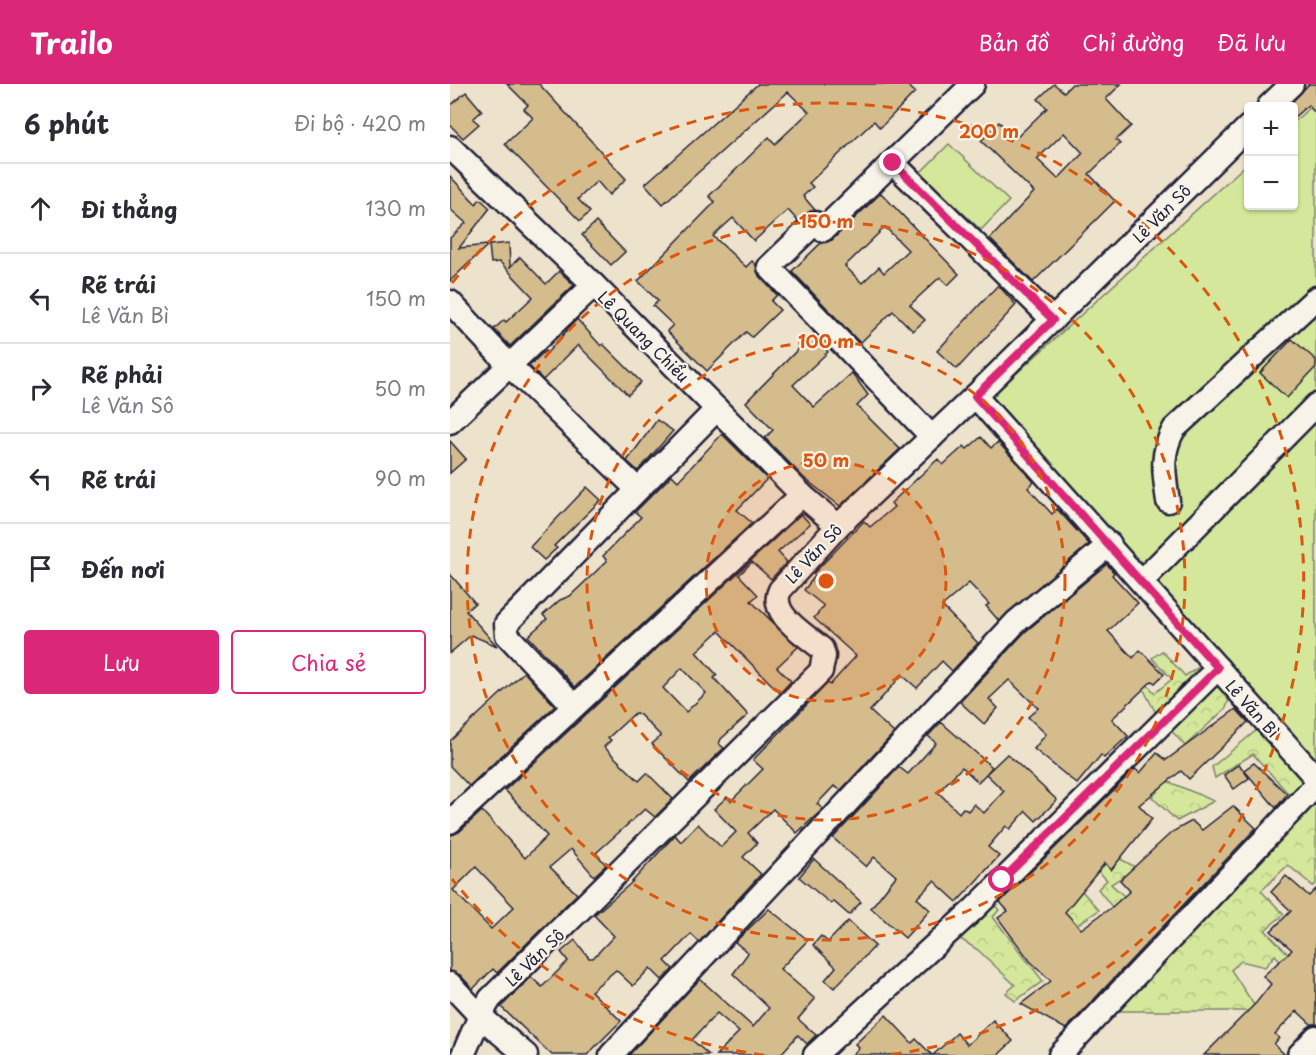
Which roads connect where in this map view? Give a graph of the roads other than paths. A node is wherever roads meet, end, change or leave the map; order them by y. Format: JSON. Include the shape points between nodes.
{"nodes":[{"id":1,"x":973,"y":84,"type":"edge"},
{"id":2,"x":1292,"y":84,"type":"edge"},
{"id":3,"x":1273,"y":102,"type":"edge"},
{"id":4,"x":1244,"y":131,"type":"edge"},
{"id":5,"x":450,"y":147,"type":"edge"},
{"id":6,"x":893,"y":163,"type":"junction"},
{"id":7,"x":594,"y":285,"type":"junction"},
{"id":8,"x":1316,"y":298,"type":"edge"},
{"id":9,"x":450,"y":302,"type":"edge"},
{"id":10,"x":1053,"y":320,"type":"junction"},
{"id":11,"x":509,"y":365,"type":"junction"},
{"id":12,"x":975,"y":396,"type":"junction"},
{"id":13,"x":1316,"y":405,"type":"edge"},
{"id":14,"x":717,"y":409,"type":"junction"},
{"id":15,"x":450,"y":422,"type":"edge"},
{"id":16,"x":932,"y":437,"type":"junction"},
{"id":17,"x":637,"y":489,"type":"junction"},
{"id":18,"x":802,"y":495,"type":"junction"},
{"id":19,"x":1168,"y":501,"type":"dead end"},
{"id":20,"x":838,"y":525,"type":"junction"},
{"id":21,"x":1110,"y":544,"type":"junction"},
{"id":22,"x":1142,"y":581,"type":"junction"},
{"id":23,"x":1218,"y":668,"type":"junction"},
{"id":24,"x":574,"y":706,"type":"junction"},
{"id":25,"x":1316,"y":778,"type":"edge"},
{"id":26,"x":1316,"y":785,"type":"edge"},
{"id":27,"x":450,"y":822,"type":"edge"},
{"id":28,"x":450,"y":984,"type":"edge"},
{"id":29,"x":480,"y":1016,"type":"junction"},
{"id":30,"x":1316,"y":1037,"type":"edge"},
{"id":31,"x":463,"y":1055,"type":"edge"},
{"id":32,"x":526,"y":1055,"type":"edge"},
{"id":33,"x":610,"y":1055,"type":"edge"},
{"id":34,"x":815,"y":1055,"type":"edge"},
{"id":35,"x":1060,"y":1055,"type":"edge"},
{"id":36,"x":1299,"y":1055,"type":"edge"}],
"edges":[{"from":1,"to":6,"type":"street"},
{"from":2,"to":3,"type":"street"},
{"from":4,"to":10,"type":"street","name":"Lê Văn Sô"},
{"from":5,"to":7,"type":"street","name":"Lê Quang Chiểu"},
{"from":6,"to":10,"type":"street"},
{"from":6,"to":16,"type":"street","via":[[823,230],[815,223],[769,267]]},
{"from":7,"to":11,"type":"street"},
{"from":7,"to":14,"type":"street","name":"Lê Quang Chiểu"},
{"from":8,"to":19,"type":"street","via":[[1174,429],[1163,464]]},
{"from":9,"to":11,"type":"street"},
{"from":10,"to":12,"type":"street","name":"Lê Văn Sô"},
{"from":11,"to":15,"type":"street"},
{"from":11,"to":17,"type":"street"},
{"from":12,"to":16,"type":"street","name":"Lê Văn Sô"},
{"from":12,"to":21,"type":"street","name":"Lê Văn Bì"},
{"from":13,"to":22,"type":"street"},
{"from":14,"to":17,"type":"street"},
{"from":14,"to":18,"type":"street","name":"Lê Quang Chiểu"},
{"from":16,"to":20,"type":"street","name":"Lê Văn Sô"},
{"from":17,"to":24,"type":"street","via":[[504,628]]},
{"from":18,"to":20,"type":"street","name":"Lê Quang Chiểu"},
{"from":18,"to":24,"type":"street"},
{"from":20,"to":29,"type":"street","name":"Lê Văn Sô","via":[[776,598],[780,612],[822,649],[821,671],[490,999]]},
{"from":21,"to":22,"type":"street","name":"Lê Văn Bì"},
{"from":21,"to":33,"type":"street","via":[[1016,622]]},
{"from":22,"to":23,"type":"street","name":"Lê Văn Bì"},
{"from":23,"to":25,"type":"street","name":"Lê Văn Bì"},
{"from":23,"to":34,"type":"street","via":[[974,909]]},
{"from":24,"to":27,"type":"street"},
{"from":26,"to":35,"type":"street"},
{"from":28,"to":29,"type":"street"},
{"from":29,"to":31,"type":"street","name":"Lê Văn Sô"},
{"from":29,"to":32,"type":"street"},
{"from":30,"to":36,"type":"street"}]}
